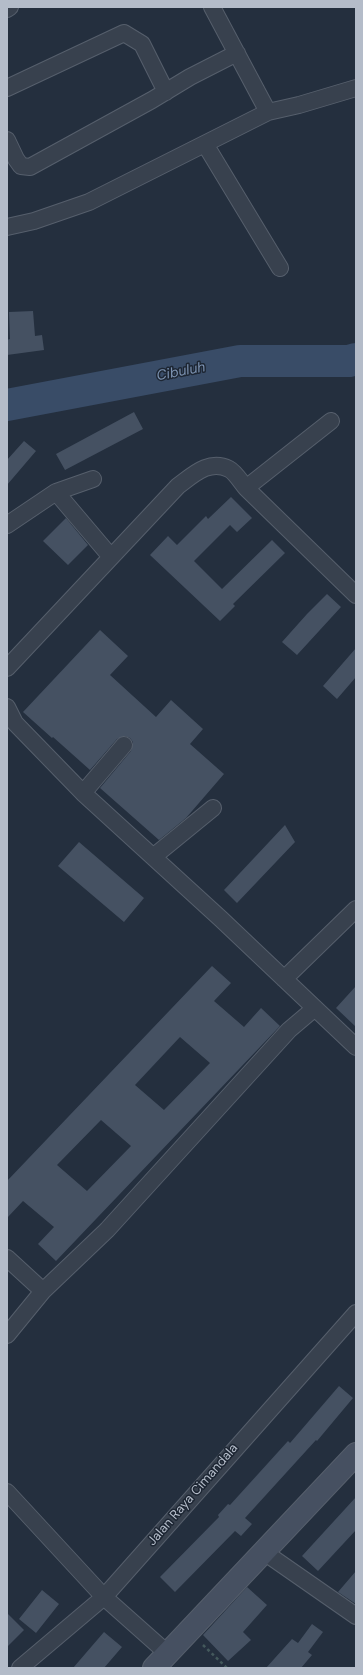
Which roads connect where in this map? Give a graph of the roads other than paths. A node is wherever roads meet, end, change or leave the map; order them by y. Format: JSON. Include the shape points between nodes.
{"nodes":[{"id":1,"x":10,"y":7,"type":"edge"},
{"id":2,"x":212,"y":7,"type":"edge"},
{"id":3,"x":7,"y":9,"type":"edge"},
{"id":4,"x":237,"y":53,"type":"junction"},
{"id":5,"x":7,"y":88,"type":"edge"},
{"id":6,"x":356,"y":88,"type":"edge"},
{"id":7,"x":166,"y":92,"type":"junction"},
{"id":8,"x":268,"y":112,"type":"junction"},
{"id":9,"x":7,"y":140,"type":"edge"},
{"id":10,"x":205,"y":144,"type":"junction"},
{"id":11,"x":7,"y":227,"type":"edge"},
{"id":12,"x":280,"y":268,"type":"dead end"},
{"id":13,"x":331,"y":421,"type":"dead end"},
{"id":14,"x":93,"y":479,"type":"dead end"},
{"id":15,"x":246,"y":488,"type":"junction"},
{"id":16,"x":56,"y":492,"type":"junction"},
{"id":17,"x":7,"y":525,"type":"edge"},
{"id":18,"x":111,"y":557,"type":"junction"},
{"id":19,"x":356,"y":595,"type":"edge"},
{"id":20,"x":7,"y":668,"type":"edge"},
{"id":21,"x":7,"y":707,"type":"edge"},
{"id":22,"x":124,"y":745,"type":"dead end"},
{"id":23,"x":83,"y":793,"type":"junction"},
{"id":24,"x":213,"y":808,"type":"dead end"},
{"id":25,"x":153,"y":857,"type":"junction"},
{"id":26,"x":356,"y":909,"type":"edge"},
{"id":27,"x":284,"y":979,"type":"junction"},
{"id":28,"x":315,"y":1008,"type":"junction"},
{"id":29,"x":356,"y":1046,"type":"edge"},
{"id":30,"x":7,"y":1258,"type":"edge"},
{"id":31,"x":43,"y":1291,"type":"junction"},
{"id":32,"x":356,"y":1313,"type":"edge"},
{"id":33,"x":7,"y":1335,"type":"edge"},
{"id":34,"x":356,"y":1454,"type":"edge"},
{"id":35,"x":7,"y":1492,"type":"edge"},
{"id":36,"x":264,"y":1552,"type":"junction"},
{"id":37,"x":104,"y":1597,"type":"junction"},
{"id":38,"x":356,"y":1616,"type":"edge"},
{"id":39,"x":161,"y":1661,"type":"edge"},
{"id":40,"x":20,"y":1668,"type":"edge"}],
"edges":[{"from":1,"to":3,"type":"street"},
{"from":2,"to":4,"type":"street"},
{"from":4,"to":7,"type":"street"},
{"from":4,"to":8,"type":"street"},
{"from":5,"to":7,"type":"street","via":[[124,34],[142,44]]},
{"from":6,"to":8,"type":"street"},
{"from":7,"to":9,"type":"street","via":[[30,167],[21,166]]},
{"from":8,"to":10,"type":"street"},
{"from":10,"to":11,"type":"street","via":[[89,202],[34,221]]},
{"from":10,"to":12,"type":"street"},
{"from":13,"to":15,"type":"street"},
{"from":14,"to":16,"type":"street"},
{"from":15,"to":18,"type":"street","via":[[230,469],[216,465],[202,469],[178,486]]},
{"from":15,"to":19,"type":"street"},
{"from":16,"to":17,"type":"street"},
{"from":16,"to":18,"type":"street"},
{"from":18,"to":20,"type":"street"},
{"from":21,"to":23,"type":"street","via":[[15,723]]},
{"from":22,"to":23,"type":"street"},
{"from":23,"to":25,"type":"street"},
{"from":24,"to":25,"type":"street"},
{"from":25,"to":27,"type":"street"},
{"from":26,"to":27,"type":"street"},
{"from":27,"to":28,"type":"street"},
{"from":28,"to":29,"type":"street"},
{"from":28,"to":31,"type":"street","via":[[289,1030],[106,1230]]},
{"from":30,"to":31,"type":"street"},
{"from":31,"to":33,"type":"street"},
{"from":32,"to":37,"type":"street","name":"Jalan Raya Cimandala"},
{"from":34,"to":36,"type":"street"},
{"from":35,"to":37,"type":"street"},
{"from":36,"to":38,"type":"street"},
{"from":36,"to":39,"type":"street"},
{"from":37,"to":39,"type":"street"},
{"from":37,"to":40,"type":"street","name":"Jalan Raya Cimandala"}]}
